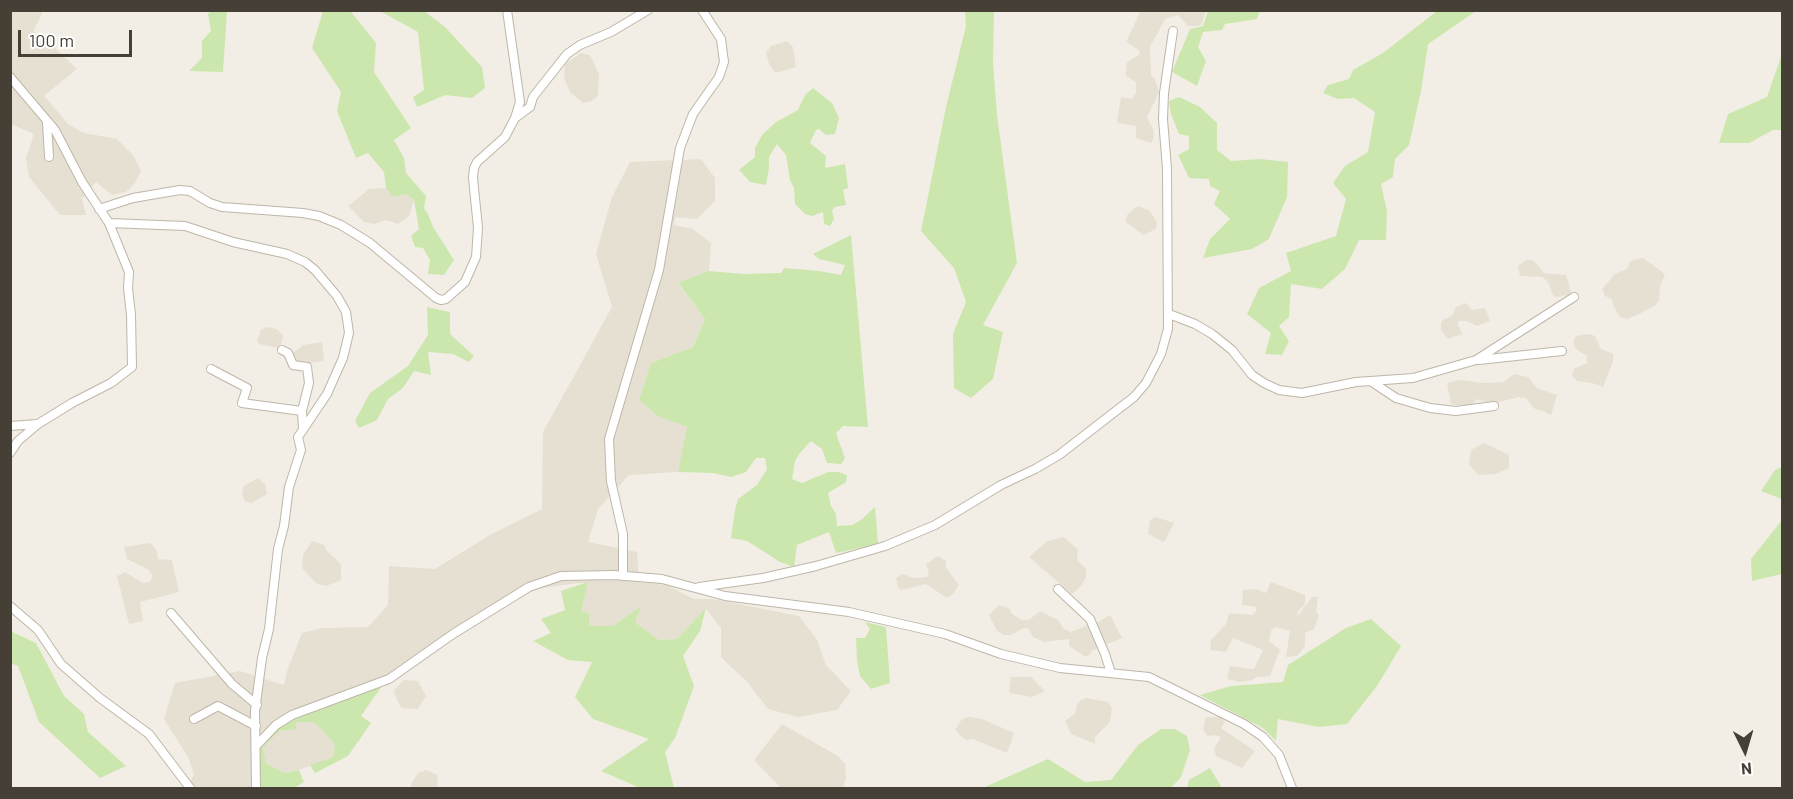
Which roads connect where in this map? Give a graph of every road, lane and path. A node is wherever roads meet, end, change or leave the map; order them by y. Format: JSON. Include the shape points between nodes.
{"nodes":[{"id":1,"x":507,"y":10,"type":"edge"},
{"id":2,"x":648,"y":10,"type":"edge"},
{"id":3,"x":702,"y":10,"type":"edge"},
{"id":4,"x":1173,"y":31,"type":"dead end"},
{"id":5,"x":10,"y":77,"type":"edge"},
{"id":6,"x":515,"y":118,"type":"junction"},
{"id":7,"x":47,"y":121,"type":"junction"},
{"id":8,"x":50,"y":157,"type":"dead end"},
{"id":9,"x":99,"y":209,"type":"junction"},
{"id":10,"x":109,"y":223,"type":"junction"},
{"id":11,"x":1574,"y":297,"type":"dead end"},
{"id":12,"x":1169,"y":314,"type":"junction"},
{"id":13,"x":282,"y":350,"type":"dead end"},
{"id":14,"x":1562,"y":351,"type":"dead end"},
{"id":15,"x":1476,"y":360,"type":"junction"},
{"id":16,"x":211,"y":369,"type":"dead end"},
{"id":17,"x":1372,"y":381,"type":"junction"},
{"id":18,"x":1494,"y":406,"type":"dead end"},
{"id":19,"x":302,"y":411,"type":"junction"},
{"id":20,"x":38,"y":424,"type":"junction"},
{"id":21,"x":10,"y":426,"type":"edge"},
{"id":22,"x":303,"y":430,"type":"junction"},
{"id":23,"x":10,"y":453,"type":"edge"},
{"id":24,"x":623,"y":576,"type":"junction"},
{"id":25,"x":695,"y":588,"type":"junction"},
{"id":26,"x":1058,"y":589,"type":"dead end"},
{"id":27,"x":10,"y":606,"type":"edge"},
{"id":28,"x":171,"y":613,"type":"dead end"},
{"id":29,"x":1111,"y":673,"type":"junction"},
{"id":30,"x":257,"y":705,"type":"junction"},
{"id":31,"x":194,"y":718,"type":"dead end"},
{"id":32,"x":256,"y":726,"type":"junction"},
{"id":33,"x":256,"y":746,"type":"junction"},
{"id":34,"x":190,"y":789,"type":"edge"},
{"id":35,"x":256,"y":789,"type":"edge"},
{"id":36,"x":1292,"y":789,"type":"edge"}],
"edges":[{"from":1,"to":6,"type":"street","via":[[520,93]]},
{"from":2,"to":6,"type":"street","via":[[567,54],[530,106]]},
{"from":3,"to":24,"type":"street","via":[[724,46],[724,62],[683,137],[659,270],[609,439],[611,481],[623,534]]},
{"from":4,"to":12,"type":"street","via":[[1163,119]]},
{"from":5,"to":7,"type":"street"},
{"from":6,"to":9,"type":"street","via":[[505,136],[474,168],[476,256],[465,282],[446,299],[436,298],[370,243],[319,216],[222,207],[180,190]]},
{"from":7,"to":8,"type":"street"},
{"from":7,"to":9,"type":"street"},
{"from":9,"to":10,"type":"street"},
{"from":10,"to":20,"type":"street","via":[[129,272],[132,367]]},
{"from":10,"to":22,"type":"street","via":[[170,224],[196,229],[287,254],[305,262],[324,280],[346,312],[348,343],[327,394]]},
{"from":11,"to":15,"type":"street"},
{"from":12,"to":17,"type":"street","via":[[1212,334],[1232,350],[1252,375],[1279,390],[1302,393]]},
{"from":12,"to":25,"type":"street","via":[[1161,354],[1134,397],[1035,470],[1001,485],[935,525],[885,546],[792,572]]},
{"from":13,"to":19,"type":"street","via":[[288,353],[293,365],[307,367],[309,382]]},
{"from":14,"to":15,"type":"street"},
{"from":15,"to":17,"type":"street","via":[[1413,378]]},
{"from":16,"to":19,"type":"street","via":[[247,388],[242,402]]},
{"from":17,"to":18,"type":"street","via":[[1396,398],[1430,408],[1456,411]]},
{"from":19,"to":22,"type":"street"},
{"from":20,"to":21,"type":"street"},
{"from":20,"to":23,"type":"street"},
{"from":22,"to":30,"type":"street","via":[[298,437],[301,450],[289,487],[278,549]]},
{"from":24,"to":25,"type":"street","via":[[662,579]]},
{"from":24,"to":33,"type":"street","via":[[561,576],[529,587],[390,679],[292,715]]},
{"from":25,"to":29,"type":"street","via":[[724,596],[849,612],[938,632],[1034,662]]},
{"from":26,"to":29,"type":"street","via":[[1090,619]]},
{"from":27,"to":34,"type":"street","via":[[38,630],[61,664],[149,734]]},
{"from":28,"to":30,"type":"street","via":[[232,684]]},
{"from":29,"to":36,"type":"street","via":[[1149,676],[1244,724],[1279,755]]},
{"from":30,"to":32,"type":"street"},
{"from":31,"to":32,"type":"street","via":[[218,706]]},
{"from":32,"to":33,"type":"street"},
{"from":33,"to":35,"type":"street"}]}
